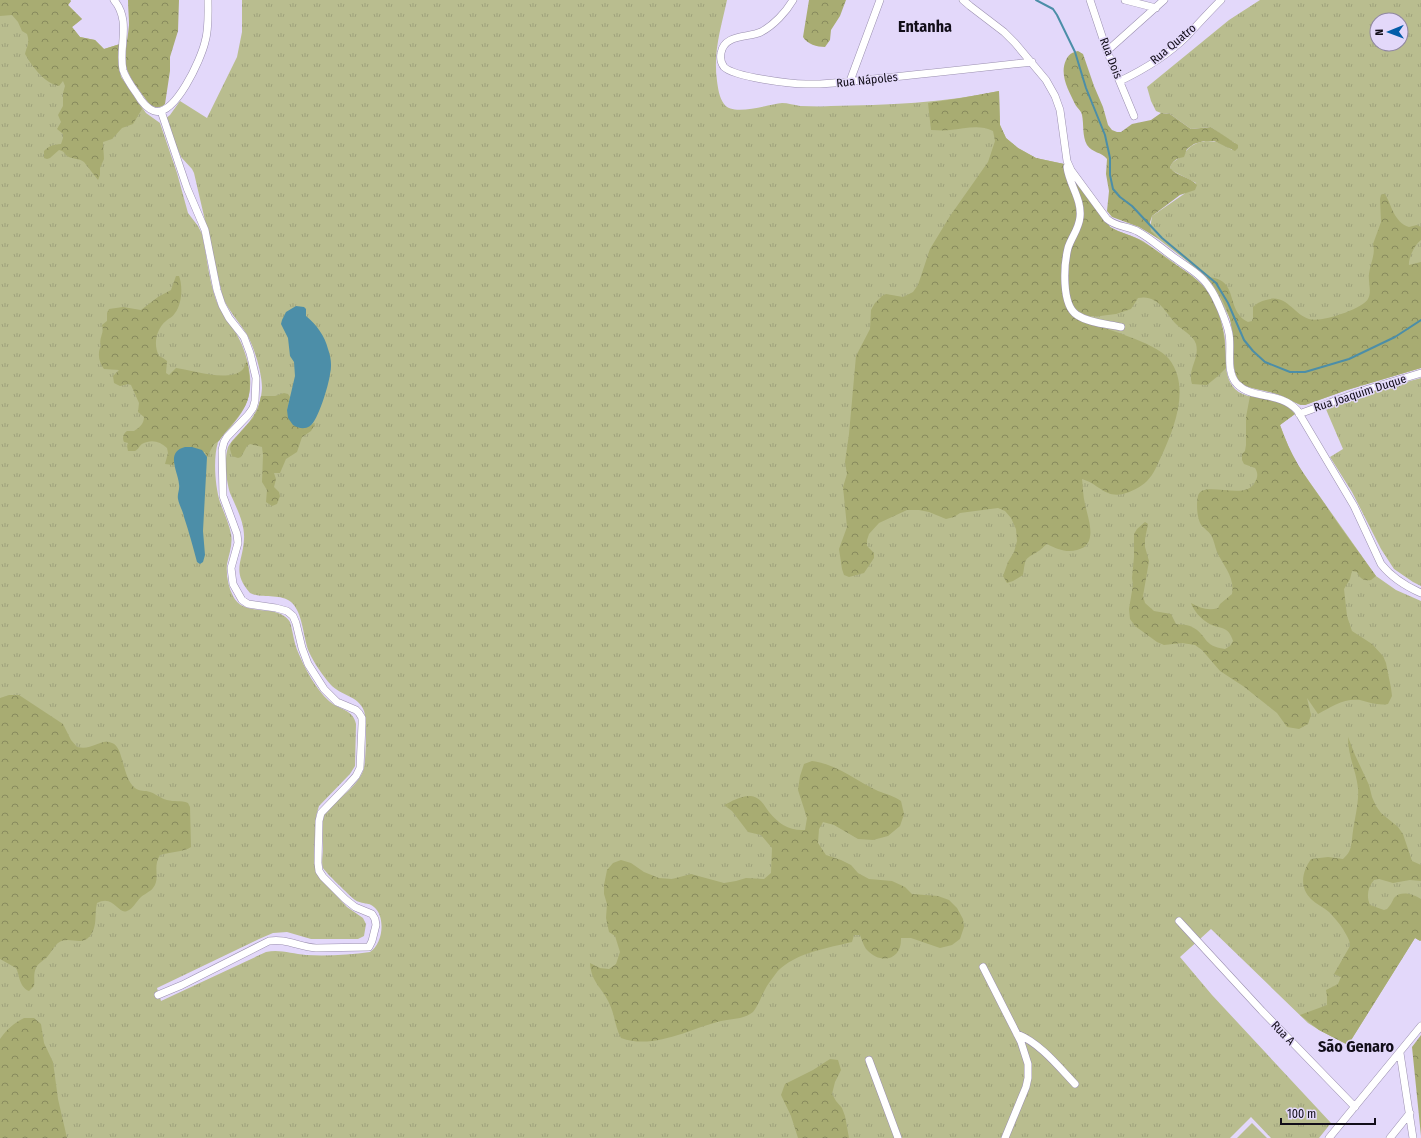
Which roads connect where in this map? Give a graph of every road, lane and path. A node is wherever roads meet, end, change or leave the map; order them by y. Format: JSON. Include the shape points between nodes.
{"nodes":[{"id":1,"x":114,"y":0,"type":"edge"},
{"id":2,"x":208,"y":0,"type":"edge"},
{"id":3,"x":793,"y":0,"type":"edge"},
{"id":4,"x":880,"y":0,"type":"edge"},
{"id":5,"x":963,"y":0,"type":"edge"},
{"id":6,"x":1090,"y":0,"type":"edge"},
{"id":7,"x":1125,"y":0,"type":"edge"},
{"id":8,"x":1164,"y":0,"type":"edge"},
{"id":9,"x":1221,"y":0,"type":"edge"},
{"id":10,"x":1156,"y":8,"type":"junction"},
{"id":11,"x":1107,"y":51,"type":"junction"},
{"id":12,"x":1032,"y":62,"type":"junction"},
{"id":13,"x":850,"y":81,"type":"junction"},
{"id":14,"x":1120,"y":81,"type":"junction"},
{"id":15,"x":161,"y":111,"type":"junction"},
{"id":16,"x":1134,"y":116,"type":"dead end"},
{"id":17,"x":1066,"y":161,"type":"junction"},
{"id":18,"x":1121,"y":327,"type":"dead end"},
{"id":19,"x":1421,"y":373,"type":"edge"},
{"id":20,"x":1299,"y":414,"type":"junction"},
{"id":21,"x":1421,"y":593,"type":"edge"},
{"id":22,"x":1178,"y":921,"type":"dead end"},
{"id":23,"x":983,"y":967,"type":"dead end"},
{"id":24,"x":158,"y":995,"type":"dead end"},
{"id":25,"x":1421,"y":1026,"type":"edge"},
{"id":26,"x":1017,"y":1034,"type":"junction"},
{"id":27,"x":1400,"y":1053,"type":"junction"},
{"id":28,"x":869,"y":1060,"type":"dead end"},
{"id":29,"x":1075,"y":1084,"type":"dead end"},
{"id":30,"x":1355,"y":1107,"type":"junction"},
{"id":31,"x":1410,"y":1113,"type":"junction"},
{"id":32,"x":898,"y":1138,"type":"edge"},
{"id":33,"x":1005,"y":1138,"type":"edge"},
{"id":34,"x":1329,"y":1138,"type":"edge"},
{"id":35,"x":1390,"y":1138,"type":"edge"},
{"id":36,"x":1413,"y":1138,"type":"edge"}],
"edges":[{"from":1,"to":15,"type":"street","via":[[123,16],[124,74],[147,107]]},
{"from":2,"to":15,"type":"street","via":[[208,28],[203,50],[179,96]]},
{"from":3,"to":13,"type":"street","name":"Rua Nápoles","via":[[780,17],[765,30],[726,44],[721,52],[722,64],[738,74],[806,84]]},
{"from":4,"to":13,"type":"street"},
{"from":5,"to":12,"type":"street","via":[[1004,32]]},
{"from":6,"to":11,"type":"street","name":"Rua Dois"},
{"from":7,"to":10,"type":"street"},
{"from":8,"to":10,"type":"street"},
{"from":9,"to":14,"type":"street","name":"Rua Quatro","via":[[1186,37],[1162,56]]},
{"from":10,"to":11,"type":"street"},
{"from":11,"to":14,"type":"street","name":"Rua Dois"},
{"from":12,"to":13,"type":"street","name":"Rua Nápoles"},
{"from":12,"to":17,"type":"street","via":[[1051,88],[1058,104]]},
{"from":14,"to":16,"type":"street","name":"Rua Dois"},
{"from":15,"to":24,"type":"street","via":[[204,230],[222,305],[247,344],[256,382],[253,408],[227,437],[222,450],[223,496],[238,544],[231,568],[233,584],[242,600],[248,604],[276,608],[293,616],[308,664],[324,689],[337,702],[356,710],[362,718],[360,768],[356,776],[321,813],[318,863],[323,877],[350,904],[372,914],[376,925],[369,947],[308,948],[286,941],[269,941]]},
{"from":17,"to":18,"type":"street","via":[[1080,217],[1067,255],[1065,287],[1068,302],[1077,316]]},
{"from":17,"to":20,"type":"street","via":[[1110,221],[1145,236],[1206,282],[1214,294],[1228,329],[1230,370],[1237,383],[1250,391],[1282,399],[1293,406]]},
{"from":19,"to":20,"type":"street","name":"Rua Joaquim Duque","via":[[1358,392]]},
{"from":20,"to":21,"type":"street","via":[[1354,506],[1381,564],[1398,581]]},
{"from":22,"to":30,"type":"street","name":"Rua A"},
{"from":23,"to":26,"type":"street"},
{"from":25,"to":27,"type":"street"},
{"from":26,"to":29,"type":"street","via":[[1039,1048]]},
{"from":26,"to":33,"type":"street","via":[[1027,1058],[1028,1078]]},
{"from":27,"to":30,"type":"street"},
{"from":27,"to":31,"type":"street"},
{"from":28,"to":32,"type":"street"},
{"from":30,"to":34,"type":"street"},
{"from":31,"to":35,"type":"street"},
{"from":31,"to":36,"type":"street"}]}
